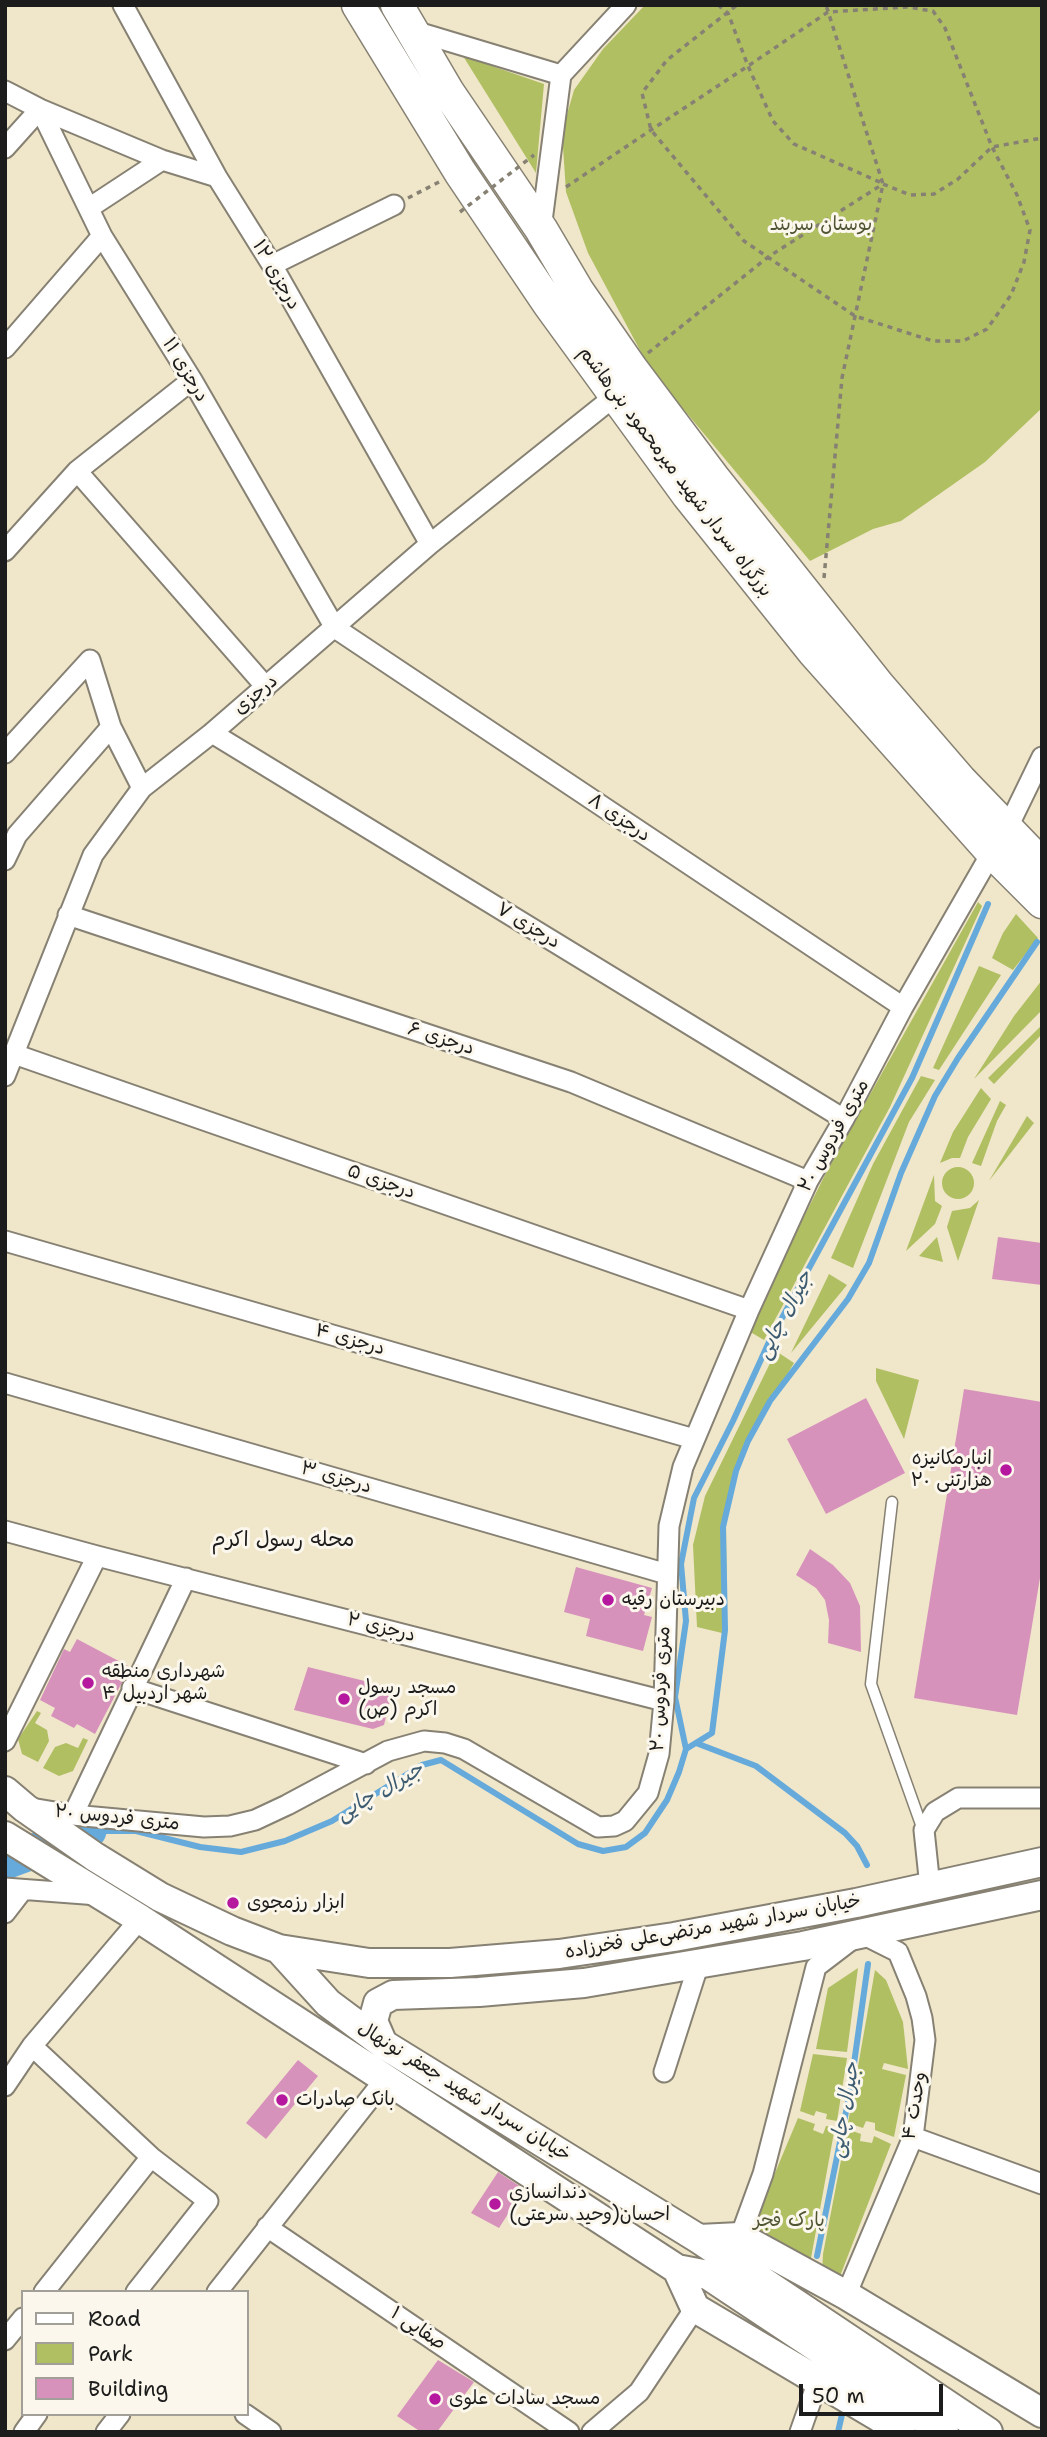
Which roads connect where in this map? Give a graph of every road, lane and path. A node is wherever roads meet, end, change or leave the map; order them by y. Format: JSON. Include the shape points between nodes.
{"nodes":[{"id":1,"x":123,"y":5,"type":"edge"},
{"id":2,"x":358,"y":5,"type":"edge"},
{"id":3,"x":626,"y":5,"type":"edge"},
{"id":4,"x":718,"y":5,"type":"edge"},
{"id":5,"x":737,"y":5,"type":"edge"},
{"id":6,"x":826,"y":5,"type":"edge"},
{"id":7,"x":828,"y":12,"type":"junction"},
{"id":8,"x":727,"y":13,"type":"junction"},
{"id":9,"x":404,"y":18,"type":"edge"},
{"id":10,"x":748,"y":66,"type":"junction"},
{"id":11,"x":561,"y":75,"type":"junction"},
{"id":12,"x":5,"y":91,"type":"edge"},
{"id":13,"x":40,"y":109,"type":"junction"},
{"id":14,"x":651,"y":130,"type":"junction"},
{"id":15,"x":1042,"y":138,"type":"edge"},
{"id":16,"x":992,"y":147,"type":"junction"},
{"id":17,"x":5,"y":148,"type":"edge"},
{"id":18,"x":534,"y":155,"type":"dead end"},
{"id":19,"x":162,"y":160,"type":"junction"},
{"id":20,"x":460,"y":172,"type":"junction"},
{"id":21,"x":217,"y":177,"type":"junction"},
{"id":22,"x":883,"y":184,"type":"junction"},
{"id":23,"x":394,"y":205,"type":"joint"},
{"id":24,"x":89,"y":208,"type":"junction"},
{"id":25,"x":460,"y":212,"type":"dead end"},
{"id":26,"x":542,"y":216,"type":"junction"},
{"id":27,"x":102,"y":236,"type":"junction"},
{"id":28,"x":768,"y":257,"type":"junction"},
{"id":29,"x":272,"y":265,"type":"junction"},
{"id":30,"x":855,"y":316,"type":"junction"},
{"id":31,"x":5,"y":348,"type":"edge"},
{"id":32,"x":631,"y":368,"type":"junction"},
{"id":33,"x":192,"y":380,"type":"junction"},
{"id":34,"x":615,"y":396,"type":"junction"},
{"id":35,"x":77,"y":471,"type":"junction"},
{"id":36,"x":430,"y":544,"type":"junction"},
{"id":37,"x":5,"y":551,"type":"edge"},
{"id":38,"x":820,"y":611,"type":"junction"},
{"id":39,"x":335,"y":628,"type":"junction"},
{"id":40,"x":266,"y":687,"type":"junction"},
{"id":41,"x":111,"y":727,"type":"junction"},
{"id":42,"x":212,"y":733,"type":"junction"},
{"id":43,"x":5,"y":753,"type":"edge"},
{"id":44,"x":1042,"y":757,"type":"edge"},
{"id":45,"x":142,"y":788,"type":"junction"},
{"id":46,"x":11,"y":830,"type":"edge"},
{"id":47,"x":1000,"y":841,"type":"junction"},
{"id":48,"x":5,"y":860,"type":"edge"},
{"id":49,"x":1042,"y":865,"type":"edge"},
{"id":50,"x":1042,"y":902,"type":"edge"},
{"id":51,"x":68,"y":915,"type":"junction"},
{"id":52,"x":903,"y":1007,"type":"junction"},
{"id":53,"x":14,"y":1054,"type":"junction"},
{"id":54,"x":5,"y":1076,"type":"edge"},
{"id":55,"x":845,"y":1119,"type":"junction"},
{"id":56,"x":808,"y":1181,"type":"junction"},
{"id":57,"x":5,"y":1241,"type":"edge"},
{"id":58,"x":749,"y":1310,"type":"junction"},
{"id":59,"x":5,"y":1383,"type":"edge"},
{"id":60,"x":694,"y":1439,"type":"junction"},
{"id":61,"x":892,"y":1502,"type":"dead end"},
{"id":62,"x":5,"y":1531,"type":"edge"},
{"id":63,"x":97,"y":1556,"type":"junction"},
{"id":64,"x":667,"y":1574,"type":"junction"},
{"id":65,"x":186,"y":1578,"type":"junction"},
{"id":66,"x":132,"y":1688,"type":"junction"},
{"id":67,"x":664,"y":1702,"type":"junction"},
{"id":68,"x":5,"y":1741,"type":"edge"},
{"id":69,"x":366,"y":1764,"type":"junction"},
{"id":70,"x":1042,"y":1798,"type":"edge"},
{"id":71,"x":18,"y":1802,"type":"edge"},
{"id":72,"x":73,"y":1815,"type":"junction"},
{"id":73,"x":923,"y":1830,"type":"junction"},
{"id":74,"x":5,"y":1836,"type":"edge"},
{"id":75,"x":1042,"y":1862,"type":"edge"},
{"id":76,"x":930,"y":1887,"type":"junction"},
{"id":77,"x":14,"y":1889,"type":"edge"},
{"id":78,"x":96,"y":1893,"type":"junction"},
{"id":79,"x":1042,"y":1895,"type":"edge"},
{"id":80,"x":856,"y":1903,"type":"junction"},
{"id":81,"x":5,"y":1913,"type":"edge"},
{"id":82,"x":141,"y":1919,"type":"junction"},
{"id":83,"x":860,"y":1933,"type":"junction"},
{"id":84,"x":279,"y":1949,"type":"junction"},
{"id":85,"x":699,"y":1963,"type":"junction"},
{"id":86,"x":383,"y":2044,"type":"junction"},
{"id":87,"x":32,"y":2046,"type":"junction"},
{"id":88,"x":664,"y":2072,"type":"dead end"},
{"id":89,"x":386,"y":2078,"type":"junction"},
{"id":90,"x":5,"y":2085,"type":"edge"},
{"id":91,"x":913,"y":2137,"type":"junction"},
{"id":92,"x":151,"y":2157,"type":"junction"},
{"id":93,"x":1042,"y":2184,"type":"edge"},
{"id":94,"x":267,"y":2227,"type":"junction"},
{"id":95,"x":732,"y":2261,"type":"junction"},
{"id":96,"x":677,"y":2269,"type":"junction"},
{"id":97,"x":46,"y":2290,"type":"edge"},
{"id":98,"x":137,"y":2290,"type":"edge"},
{"id":99,"x":219,"y":2290,"type":"edge"},
{"id":100,"x":846,"y":2295,"type":"junction"},
{"id":101,"x":695,"y":2308,"type":"junction"},
{"id":102,"x":21,"y":2320,"type":"edge"},
{"id":103,"x":5,"y":2340,"type":"edge"},
{"id":104,"x":818,"y":2381,"type":"junction"},
{"id":105,"x":1042,"y":2413,"type":"edge"},
{"id":106,"x":36,"y":2416,"type":"edge"},
{"id":107,"x":118,"y":2416,"type":"edge"},
{"id":108,"x":248,"y":2416,"type":"edge"},
{"id":109,"x":885,"y":2427,"type":"edge"},
{"id":110,"x":24,"y":2432,"type":"edge"},
{"id":111,"x":106,"y":2432,"type":"edge"},
{"id":112,"x":271,"y":2432,"type":"edge"},
{"id":113,"x":569,"y":2432,"type":"edge"},
{"id":114,"x":592,"y":2432,"type":"edge"},
{"id":115,"x":800,"y":2432,"type":"edge"},
{"id":116,"x":944,"y":2432,"type":"edge"},
{"id":117,"x":988,"y":2432,"type":"edge"}],
"edges":[{"from":1,"to":21,"type":"street","name":"درجزی ۱۲"},
{"from":2,"to":20,"type":"highway","name":"بزرگراه سردار شهید میرمحمود بنی‌هاشم"},
{"from":3,"to":11,"type":"street"},
{"from":4,"to":8,"type":"path"},
{"from":5,"to":8,"type":"path"},
{"from":6,"to":7,"type":"path"},
{"from":7,"to":10,"type":"path"},
{"from":7,"to":16,"type":"path","via":[[907,7],[933,12],[945,28]]},
{"from":7,"to":22,"type":"path"},
{"from":8,"to":10,"type":"path"},
{"from":8,"to":14,"type":"path","via":[[667,60],[642,93]]},
{"from":9,"to":11,"type":"street"},
{"from":9,"to":26,"type":"highway","name":"بزرگراه سردار شهید میرمحمود بنی‌هاشم","via":[[448,92]]},
{"from":10,"to":14,"type":"path"},
{"from":10,"to":22,"type":"path","via":[[773,121],[794,144]]},
{"from":11,"to":26,"type":"street"},
{"from":12,"to":13,"type":"street"},
{"from":13,"to":17,"type":"street"},
{"from":13,"to":19,"type":"street"},
{"from":13,"to":24,"type":"street","name":"درجزی ۱۱"},
{"from":14,"to":26,"type":"path"},
{"from":14,"to":28,"type":"path","via":[[744,241]]},
{"from":15,"to":16,"type":"path"},
{"from":16,"to":22,"type":"path","via":[[934,194],[910,195]]},
{"from":16,"to":30,"type":"path","via":[[1030,230],[1011,295],[987,329],[963,341],[933,341]]},
{"from":18,"to":25,"type":"path","bridge":true},
{"from":19,"to":21,"type":"street"},
{"from":19,"to":24,"type":"street"},
{"from":20,"to":23,"type":"path"},
{"from":20,"to":34,"type":"highway","name":"بزرگراه سردار شهید میرمحمود بنی‌هاشم"},
{"from":21,"to":29,"type":"street","name":"درجزی ۱۲"},
{"from":22,"to":28,"type":"path"},
{"from":22,"to":30,"type":"path"},
{"from":23,"to":29,"type":"street"},
{"from":24,"to":27,"type":"street","name":"درجزی ۱۱"},
{"from":26,"to":32,"type":"highway","name":"بزرگراه سردار شهید میرمحمود بنی‌هاشم","via":[[577,290]]},
{"from":27,"to":31,"type":"street"},
{"from":27,"to":33,"type":"street","name":"درجزی ۱۱"},
{"from":28,"to":30,"type":"path"},
{"from":28,"to":32,"type":"path"},
{"from":29,"to":36,"type":"street","name":"درجزی ۱۲"},
{"from":30,"to":38,"type":"path","via":[[842,379]]},
{"from":32,"to":38,"type":"highway","name":"بزرگراه سردار شهید میرمحمود بنی‌هاشم"},
{"from":33,"to":35,"type":"street"},
{"from":33,"to":39,"type":"street","name":"درجزی ۱۱"},
{"from":34,"to":36,"type":"street","name":"درجزی"},
{"from":34,"to":47,"type":"highway","name":"بزرگراه سردار شهید میرمحمود بنی‌هاشم","via":[[813,651]]},
{"from":35,"to":37,"type":"street"},
{"from":35,"to":40,"type":"street"},
{"from":36,"to":39,"type":"street","name":"درجزی"},
{"from":38,"to":47,"type":"highway","name":"بزرگراه سردار شهید میرمحمود بنی‌هاشم","via":[[960,780]]},
{"from":39,"to":40,"type":"street","name":"درجزی"},
{"from":39,"to":52,"type":"street","name":"درجزی ۸"},
{"from":40,"to":42,"type":"street","name":"درجزی"},
{"from":41,"to":43,"type":"street","via":[[90,660]]},
{"from":41,"to":45,"type":"street"},
{"from":41,"to":46,"type":"street"},
{"from":42,"to":45,"type":"street","name":"درجزی"},
{"from":42,"to":55,"type":"street","name":"درجزی ۷"},
{"from":44,"to":47,"type":"street","name":"۲۰ متری فردوس"},
{"from":45,"to":51,"type":"street","name":"درجزی","via":[[93,855]]},
{"from":46,"to":48,"type":"street"},
{"from":47,"to":49,"type":"highway","name":"بزرگراه سردار شهید میرمحمود بنی‌هاشم"},
{"from":47,"to":50,"type":"highway","name":"بزرگراه سردار شهید میرمحمود بنی‌هاشم"},
{"from":47,"to":52,"type":"street","name":"۲۰ متری فردوس"},
{"from":51,"to":53,"type":"street","name":"درجزی"},
{"from":51,"to":56,"type":"street","name":"درجزی ۶","via":[[571,1082]]},
{"from":52,"to":55,"type":"street","name":"۲۰ متری فردوس"},
{"from":53,"to":54,"type":"street","name":"درجزی"},
{"from":53,"to":58,"type":"street","name":"درجزی ۵"},
{"from":55,"to":56,"type":"street","name":"۲۰ متری فردوس"},
{"from":56,"to":58,"type":"street","name":"۲۰ متری فردوس"},
{"from":57,"to":60,"type":"street","name":"درجزی ۴"},
{"from":58,"to":60,"type":"street","name":"۲۰ متری فردوس"},
{"from":59,"to":64,"type":"street","name":"درجزی ۳"},
{"from":60,"to":64,"type":"street","name":"۲۰ متری فردوس","via":[[669,1526]]},
{"from":61,"to":73,"type":"lane","via":[[871,1684]]},
{"from":62,"to":63,"type":"street","name":"درجزی ۲"},
{"from":63,"to":65,"type":"street","name":"درجزی ۲"},
{"from":63,"to":68,"type":"street"},
{"from":64,"to":67,"type":"street","name":"۲۰ متری فردوس"},
{"from":65,"to":66,"type":"street"},
{"from":65,"to":67,"type":"street","name":"درجزی ۲"},
{"from":66,"to":69,"type":"street"},
{"from":66,"to":72,"type":"street"},
{"from":67,"to":69,"type":"street","name":"۲۰ متری فردوس","via":[[659,1754],[648,1793],[625,1821],[614,1826],[598,1827],[464,1749],[445,1743],[406,1745]]},
{"from":69,"to":72,"type":"street","name":"۲۰ متری فردوس","via":[[255,1820],[230,1826]]},
{"from":70,"to":73,"type":"street","via":[[958,1798],[935,1812]]},
{"from":71,"to":72,"type":"street","name":"۲۰ متری فردوس"},
{"from":71,"to":84,"type":"main road","name":"خیابان سردار شهید مرتضی‌علی فخرزاده","via":[[160,1897]]},
{"from":73,"to":76,"type":"street"},
{"from":74,"to":78,"type":"main road"},
{"from":75,"to":76,"type":"main road","name":"خیابان سردار شهید مرتضی‌علی فخرزاده"},
{"from":76,"to":80,"type":"main road","name":"خیابان سردار شهید مرتضی‌علی فخرزاده"},
{"from":77,"to":78,"type":"street"},
{"from":77,"to":81,"type":"street"},
{"from":78,"to":82,"type":"main road"},
{"from":79,"to":83,"type":"main road","name":"خیابان سردار شهید مرتضی‌علی فخرزاده"},
{"from":80,"to":83,"type":"street"},
{"from":80,"to":84,"type":"main road","name":"خیابان سردار شهید مرتضی‌علی فخرزاده","via":[[661,1939],[450,1963],[369,1963]]},
{"from":82,"to":87,"type":"street"},
{"from":82,"to":89,"type":"main road","name":"خیابان سردار شهید جعفر نونهال"},
{"from":83,"to":85,"type":"main road","name":"خیابان سردار شهید مرتضی‌علی فخرزاده"},
{"from":83,"to":91,"type":"street","name":"وحدت ۴","via":[[898,1952],[922,2018],[925,2040]]},
{"from":83,"to":95,"type":"street","via":[[816,1967],[763,2174]]},
{"from":84,"to":86,"type":"main road","name":"خیابان سردار شهید جعفر نونهال","via":[[328,2003]]},
{"from":85,"to":86,"type":"main road","name":"خیابان سردار شهید مرتضی‌علی فخرزاده","via":[[584,1983],[393,1995],[378,2003],[373,2021]]},
{"from":85,"to":88,"type":"street"},
{"from":86,"to":95,"type":"main road","name":"خیابان سردار شهید جعفر نونهال"},
{"from":87,"to":90,"type":"street"},
{"from":87,"to":92,"type":"street"},
{"from":89,"to":94,"type":"street"},
{"from":89,"to":96,"type":"main road","name":"خیابان سردار شهید جعفر نونهال"},
{"from":91,"to":93,"type":"street"},
{"from":91,"to":100,"type":"street","name":"وحدت ۴"},
{"from":92,"to":97,"type":"street"},
{"from":92,"to":98,"type":"street","via":[[208,2201]]},
{"from":94,"to":99,"type":"street"},
{"from":94,"to":113,"type":"street","name":"صفایی ۱"},
{"from":95,"to":96,"type":"main road","name":"خیابان سردار شهید جعفر نونهال","via":[[708,2275]]},
{"from":95,"to":100,"type":"main road"},
{"from":95,"to":116,"type":"main road"},
{"from":95,"to":117,"type":"main road"},
{"from":96,"to":101,"type":"main road"},
{"from":100,"to":105,"type":"main road"},
{"from":101,"to":104,"type":"main road"},
{"from":101,"to":114,"type":"street","via":[[639,2392]]},
{"from":102,"to":103,"type":"street"},
{"from":104,"to":109,"type":"main road"},
{"from":104,"to":115,"type":"street"},
{"from":106,"to":110,"type":"street"},
{"from":107,"to":111,"type":"street"},
{"from":108,"to":112,"type":"street"}]}
